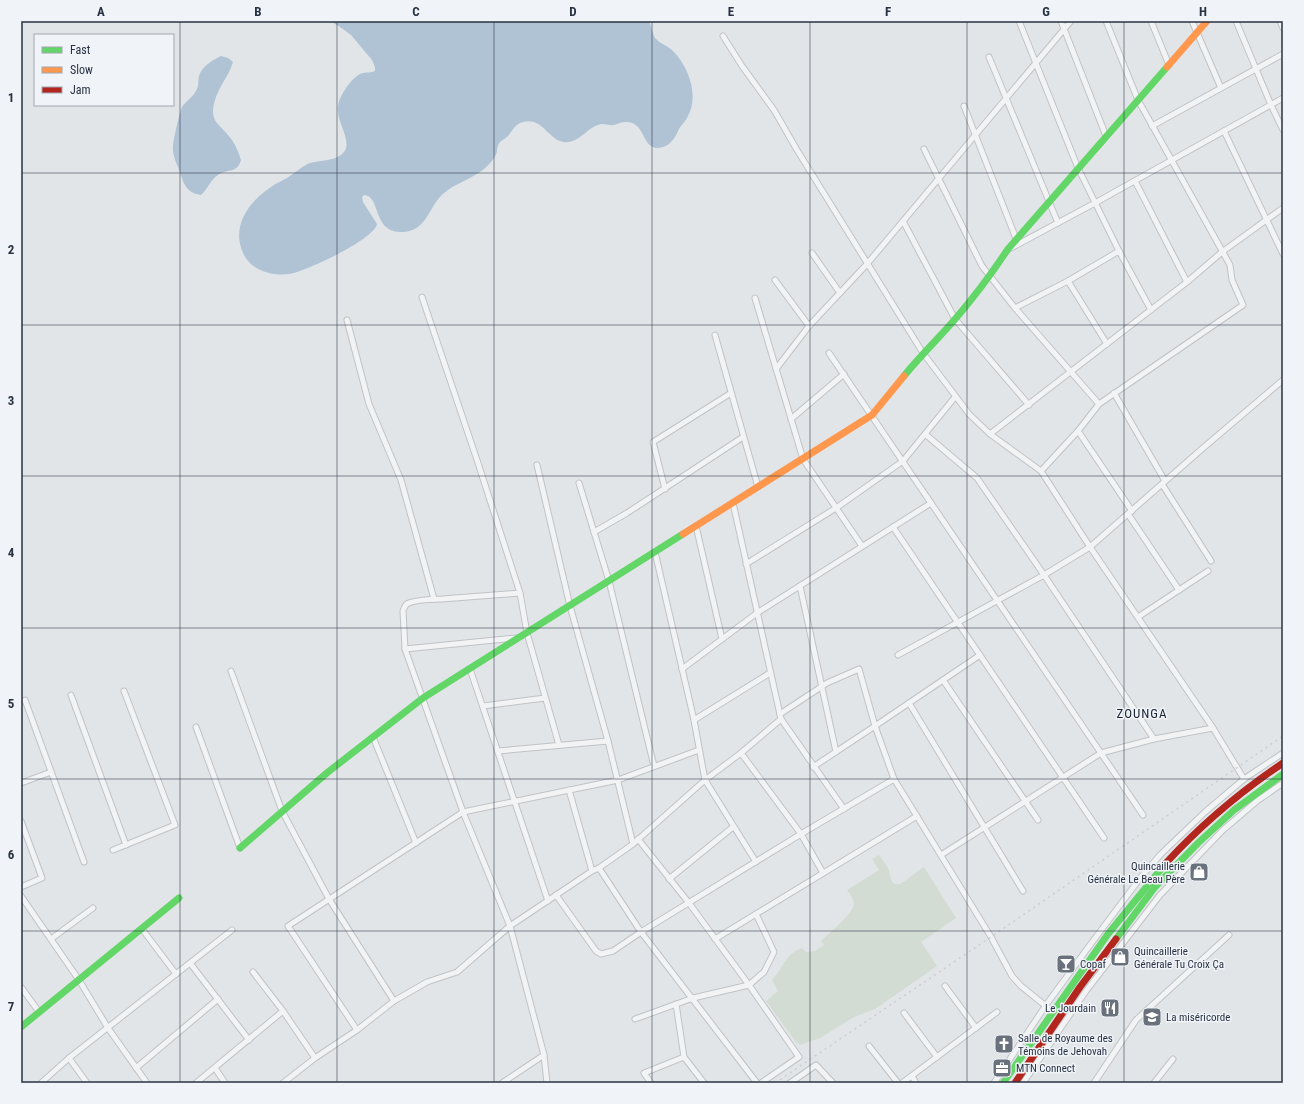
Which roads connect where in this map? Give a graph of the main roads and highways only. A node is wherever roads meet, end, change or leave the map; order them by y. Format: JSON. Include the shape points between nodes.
{"nodes":[{"id":1,"x":1207,"y":21,"type":"edge"},
{"id":2,"x":1283,"y":762,"type":"edge"},
{"id":3,"x":1283,"y":774,"type":"edge"},
{"id":4,"x":240,"y":848,"type":"road end"},
{"id":5,"x":179,"y":898,"type":"dead end"},
{"id":6,"x":21,"y":1027,"type":"edge"},
{"id":7,"x":1003,"y":1083,"type":"edge"},
{"id":8,"x":1014,"y":1083,"type":"edge"}],
"edges":[{"from":1,"to":4,"type":"main road","via":[[1078,168],[1018,242],[1008,249],[955,319],[872,415],[424,698],[328,772]]},
{"from":2,"to":7,"type":"main road","via":[[1229,802],[1160,868],[1073,981]]},
{"from":3,"to":8,"type":"main road","via":[[1229,814],[1156,887],[1080,987]]},
{"from":5,"to":6,"type":"main road"}]}
